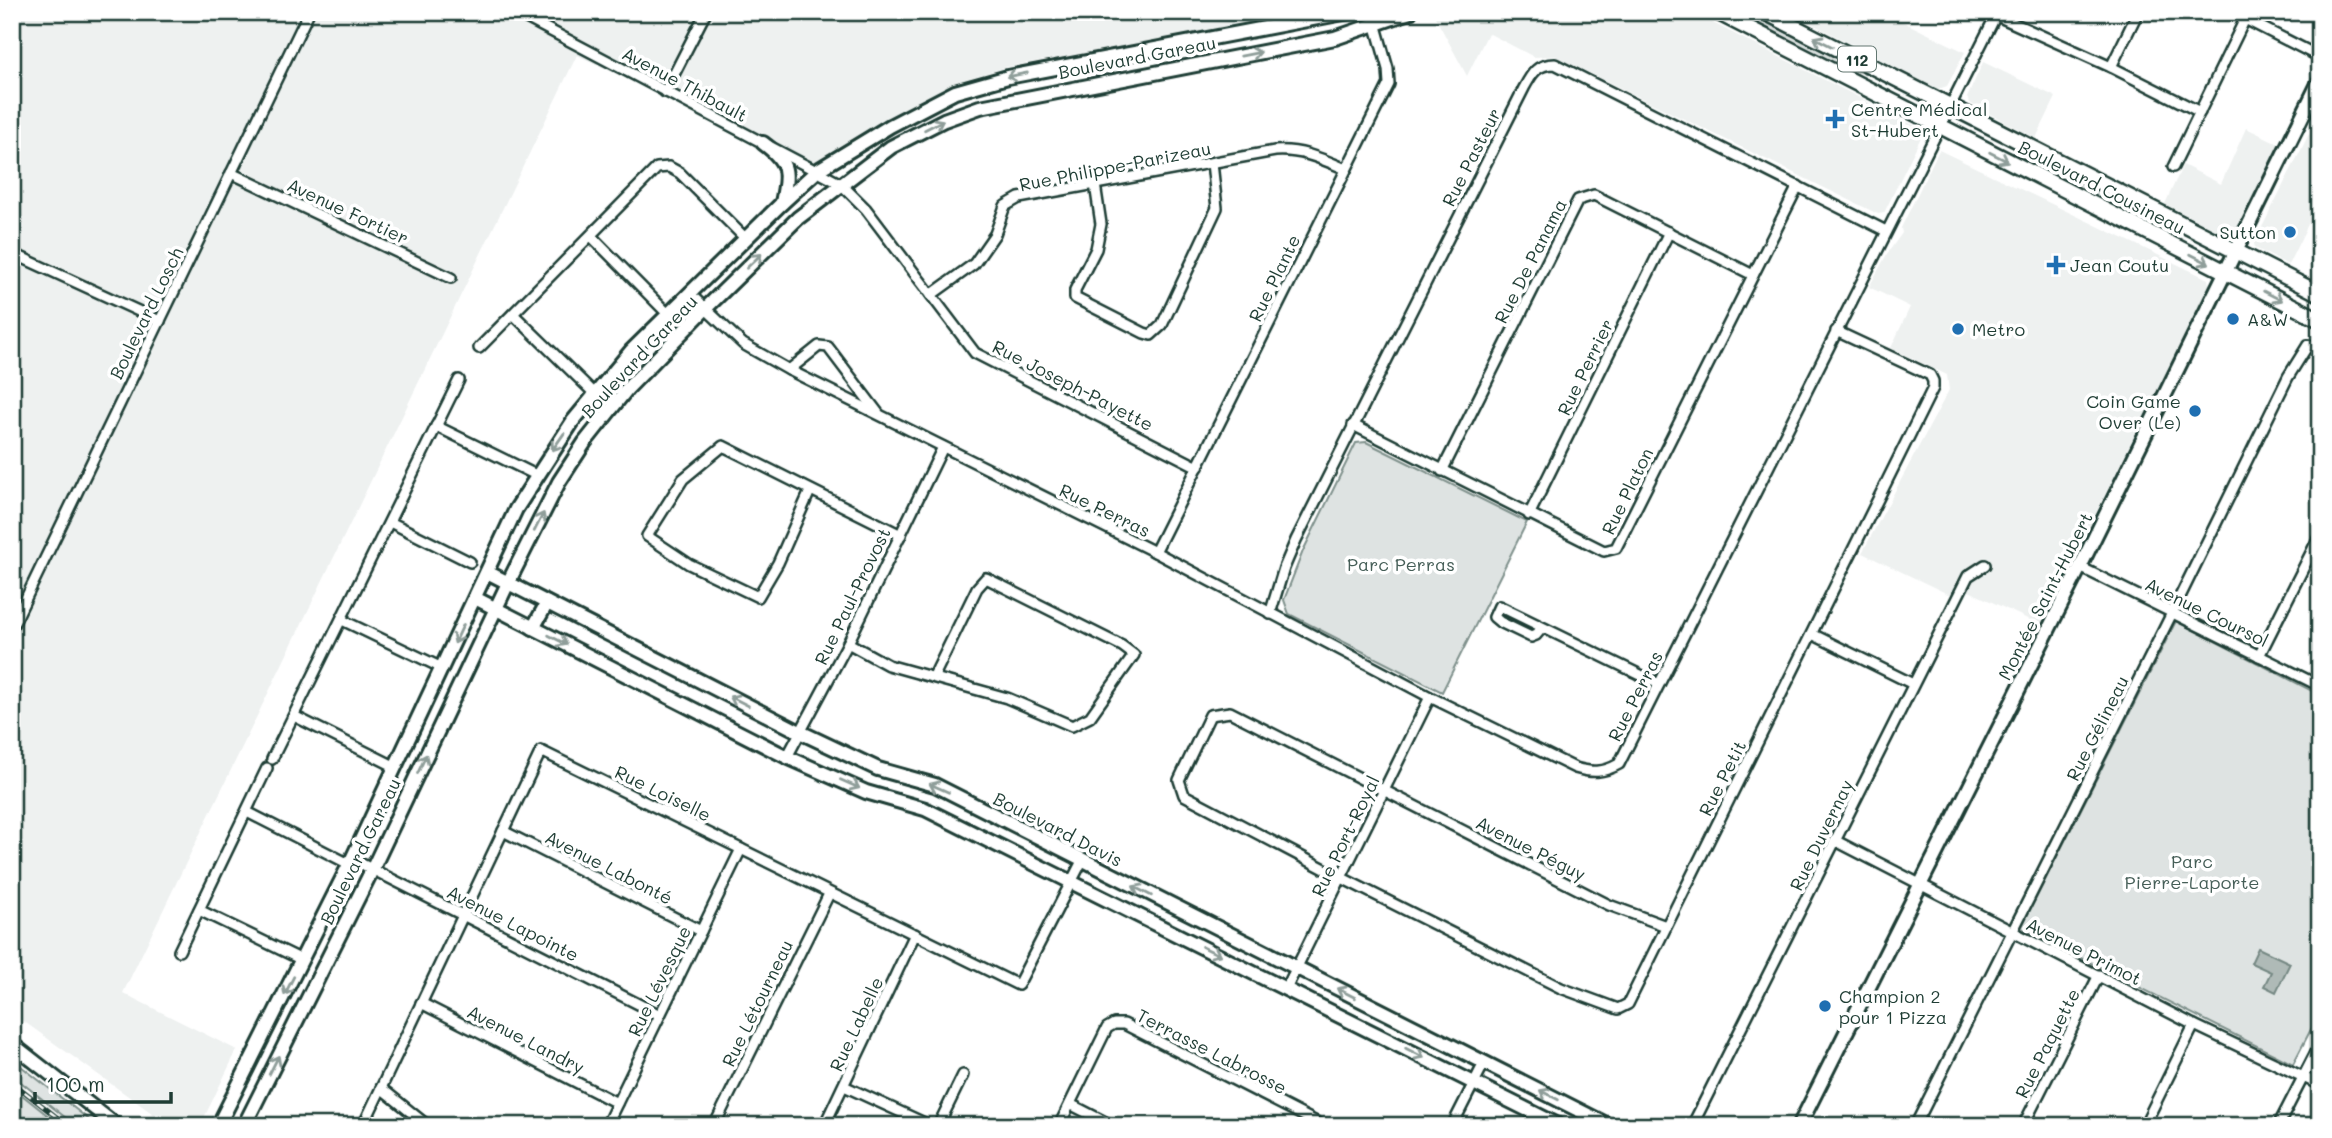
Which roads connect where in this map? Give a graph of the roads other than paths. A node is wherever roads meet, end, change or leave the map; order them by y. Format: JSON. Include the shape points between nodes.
{"nodes":[{"id":1,"x":309,"y":12,"type":"edge"},
{"id":2,"x":515,"y":12,"type":"edge"},
{"id":3,"x":706,"y":12,"type":"edge"},
{"id":4,"x":1349,"y":12,"type":"edge"},
{"id":5,"x":1410,"y":12,"type":"edge"},
{"id":6,"x":1717,"y":12,"type":"edge"},
{"id":7,"x":1765,"y":12,"type":"edge"},
{"id":8,"x":2138,"y":12,"type":"edge"},
{"id":9,"x":1993,"y":14,"type":"edge"},
{"id":10,"x":1374,"y":19,"type":"edge"},
{"id":11,"x":2320,"y":57,"type":"edge"},
{"id":12,"x":2111,"y":67,"type":"junction"},
{"id":13,"x":2320,"y":80,"type":"edge"},
{"id":14,"x":666,"y":92,"type":"junction"},
{"id":15,"x":1950,"y":106,"type":"junction"},
{"id":16,"x":2200,"y":112,"type":"junction"},
{"id":17,"x":1938,"y":126,"type":"junction"},
{"id":18,"x":764,"y":143,"type":"junction"},
{"id":19,"x":1212,"y":163,"type":"junction"},
{"id":20,"x":2173,"y":167,"type":"dead end"},
{"id":21,"x":1346,"y":169,"type":"junction"},
{"id":22,"x":818,"y":170,"type":"junction"},
{"id":23,"x":231,"y":173,"type":"junction"},
{"id":24,"x":841,"y":184,"type":"junction"},
{"id":25,"x":1095,"y":184,"type":"junction"},
{"id":26,"x":1798,"y":186,"type":"junction"},
{"id":27,"x":782,"y":203,"type":"junction"},
{"id":28,"x":1886,"y":231,"type":"junction"},
{"id":29,"x":1669,"y":232,"type":"junction"},
{"id":30,"x":591,"y":236,"type":"junction"},
{"id":31,"x":745,"y":239,"type":"junction"},
{"id":32,"x":2236,"y":251,"type":"junction"},
{"id":33,"x":12,"y":253,"type":"edge"},
{"id":34,"x":2225,"y":272,"type":"junction"},
{"id":35,"x":1753,"y":275,"type":"junction"},
{"id":36,"x":451,"y":278,"type":"dead end"},
{"id":37,"x":689,"y":293,"type":"junction"},
{"id":38,"x":2320,"y":294,"type":"edge"},
{"id":39,"x":931,"y":295,"type":"junction"},
{"id":40,"x":705,"y":309,"type":"junction"},
{"id":41,"x":513,"y":314,"type":"junction"},
{"id":42,"x":668,"y":314,"type":"junction"},
{"id":43,"x":2320,"y":320,"type":"edge"},
{"id":44,"x":160,"y":321,"type":"junction"},
{"id":45,"x":1836,"y":331,"type":"junction"},
{"id":46,"x":479,"y":348,"type":"dead end"},
{"id":47,"x":2320,"y":348,"type":"edge"},
{"id":48,"x":789,"y":370,"type":"junction"},
{"id":49,"x":459,"y":380,"type":"dead end"},
{"id":50,"x":595,"y":394,"type":"junction"},
{"id":51,"x":879,"y":414,"type":"junction"},
{"id":52,"x":1353,"y":425,"type":"junction"},
{"id":53,"x":436,"y":426,"type":"junction"},
{"id":54,"x":943,"y":447,"type":"junction"},
{"id":55,"x":1198,"y":467,"type":"junction"},
{"id":56,"x":1442,"y":471,"type":"junction"},
{"id":57,"x":537,"y":475,"type":"junction"},
{"id":58,"x":810,"y":491,"type":"junction"},
{"id":59,"x":1528,"y":515,"type":"junction"},
{"id":60,"x":390,"y":522,"type":"junction"},
{"id":61,"x":901,"y":535,"type":"junction"},
{"id":62,"x":2320,"y":535,"type":"edge"},
{"id":63,"x":1155,"y":552,"type":"junction"},
{"id":64,"x":470,"y":562,"type":"dead end"},
{"id":65,"x":1985,"y":565,"type":"dead end"},
{"id":66,"x":2080,"y":567,"type":"junction"},
{"id":67,"x":487,"y":572,"type":"junction"},
{"id":68,"x":508,"y":583,"type":"junction"},
{"id":69,"x":475,"y":598,"type":"junction"},
{"id":70,"x":547,"y":603,"type":"junction"},
{"id":71,"x":496,"y":609,"type":"junction"},
{"id":72,"x":2172,"y":613,"type":"junction"},
{"id":73,"x":1270,"y":614,"type":"junction"},
{"id":74,"x":342,"y":621,"type":"junction"},
{"id":75,"x":12,"y":627,"type":"edge"},
{"id":76,"x":533,"y":628,"type":"junction"},
{"id":77,"x":1542,"y":628,"type":"junction"},
{"id":78,"x":1812,"y":634,"type":"junction"},
{"id":79,"x":848,"y":643,"type":"junction"},
{"id":80,"x":2259,"y":656,"type":"junction"},
{"id":81,"x":442,"y":668,"type":"junction"},
{"id":82,"x":934,"y":676,"type":"junction"},
{"id":83,"x":1659,"y":684,"type":"junction"},
{"id":84,"x":1913,"y":684,"type":"junction"},
{"id":85,"x":2320,"y":686,"type":"edge"},
{"id":86,"x":1430,"y":697,"type":"junction"},
{"id":87,"x":294,"y":716,"type":"junction"},
{"id":88,"x":800,"y":733,"type":"junction"},
{"id":89,"x":787,"y":757,"type":"junction"},
{"id":90,"x":396,"y":766,"type":"junction"},
{"id":91,"x":1386,"y":791,"type":"junction"},
{"id":92,"x":247,"y":812,"type":"junction"},
{"id":93,"x":503,"y":831,"type":"junction"},
{"id":94,"x":1836,"y":841,"type":"junction"},
{"id":95,"x":741,"y":849,"type":"junction"},
{"id":96,"x":1082,"y":861,"type":"junction"},
{"id":97,"x":350,"y":862,"type":"junction"},
{"id":98,"x":372,"y":870,"type":"junction"},
{"id":99,"x":1342,"y":878,"type":"junction"},
{"id":100,"x":1073,"y":882,"type":"junction"},
{"id":101,"x":1921,"y":884,"type":"junction"},
{"id":102,"x":829,"y":894,"type":"junction"},
{"id":103,"x":199,"y":910,"type":"junction"},
{"id":104,"x":462,"y":915,"type":"junction"},
{"id":105,"x":1666,"y":926,"type":"junction"},
{"id":106,"x":701,"y":931,"type":"junction"},
{"id":107,"x":2014,"y":932,"type":"junction"},
{"id":108,"x":915,"y":934,"type":"junction"},
{"id":109,"x":179,"y":951,"type":"dead end"},
{"id":110,"x":302,"y":960,"type":"junction"},
{"id":111,"x":1296,"y":969,"type":"junction"},
{"id":112,"x":2099,"y":975,"type":"junction"},
{"id":113,"x":1286,"y":989,"type":"junction"},
{"id":114,"x":421,"y":1003,"type":"junction"},
{"id":115,"x":660,"y":1015,"type":"junction"},
{"id":116,"x":2194,"y":1025,"type":"junction"},
{"id":117,"x":12,"y":1044,"type":"edge"},
{"id":118,"x":2320,"y":1044,"type":"edge"},
{"id":119,"x":1484,"y":1063,"type":"junction"},
{"id":120,"x":963,"y":1075,"type":"dead end"},
{"id":121,"x":2303,"y":1077,"type":"junction"},
{"id":122,"x":1474,"y":1083,"type":"junction"},
{"id":123,"x":2320,"y":1085,"type":"edge"},
{"id":124,"x":844,"y":1086,"type":"junction"},
{"id":125,"x":381,"y":1088,"type":"junction"},
{"id":126,"x":617,"y":1103,"type":"junction"},
{"id":127,"x":1070,"y":1104,"type":"junction"},
{"id":128,"x":117,"y":1126,"type":"edge"},
{"id":129,"x":218,"y":1126,"type":"edge"},
{"id":130,"x":244,"y":1126,"type":"edge"},
{"id":131,"x":363,"y":1126,"type":"edge"},
{"id":132,"x":428,"y":1126,"type":"edge"},
{"id":133,"x":606,"y":1126,"type":"edge"},
{"id":134,"x":714,"y":1126,"type":"edge"},
{"id":135,"x":824,"y":1126,"type":"edge"},
{"id":136,"x":930,"y":1126,"type":"edge"},
{"id":137,"x":938,"y":1126,"type":"edge"},
{"id":138,"x":1059,"y":1126,"type":"edge"},
{"id":139,"x":1114,"y":1126,"type":"edge"},
{"id":140,"x":1324,"y":1126,"type":"edge"},
{"id":141,"x":1452,"y":1126,"type":"edge"},
{"id":142,"x":1560,"y":1126,"type":"edge"},
{"id":143,"x":1610,"y":1126,"type":"edge"},
{"id":144,"x":1692,"y":1126,"type":"edge"},
{"id":145,"x":1799,"y":1126,"type":"edge"},
{"id":146,"x":1915,"y":1126,"type":"edge"},
{"id":147,"x":2023,"y":1126,"type":"edge"},
{"id":148,"x":2144,"y":1126,"type":"edge"},
{"id":149,"x":2278,"y":1126,"type":"edge"}],
"edges":[{"from":1,"to":23,"type":"street","name":"Boulevard Losch"},
{"from":2,"to":14,"type":"street","name":"Avenue Thibault"},
{"from":3,"to":14,"type":"street"},
{"from":4,"to":22,"type":"street","name":"Boulevard Gareau","one_way":true,"via":[[1008,77],[955,92]]},
{"from":5,"to":10,"type":"street","name":"Boulevard Gareau"},
{"from":6,"to":17,"type":"main road","name":"Boulevard Cousineau","number":"112"},
{"from":15,"to":7,"type":"main road","name":"Boulevard Cousineau","number":"112","one_way":true},
{"from":8,"to":12,"type":"street"},
{"from":9,"to":12,"type":"street"},
{"from":9,"to":15,"type":"street","name":"Rue Perras"},
{"from":10,"to":21,"type":"street","name":"Rue Plante","via":[[1389,84]]},
{"from":24,"to":10,"type":"street","name":"Boulevard Gareau","one_way":true,"via":[[891,147],[980,107],[1310,43]]},
{"from":11,"to":16,"type":"street","via":[[2245,19]]},
{"from":12,"to":16,"type":"street"},
{"from":13,"to":32,"type":"street","name":"Montée Saint-Hubert"},
{"from":14,"to":18,"type":"street","name":"Avenue Thibault"},
{"from":15,"to":17,"type":"street","name":"Rue Perras"},
{"from":15,"to":32,"type":"main road","name":"Boulevard Cousineau","number":"112"},
{"from":16,"to":20,"type":"street"},
{"from":17,"to":28,"type":"street","name":"Rue Perras"},
{"from":17,"to":34,"type":"main road","name":"Boulevard Cousineau","number":"112","one_way":true},
{"from":18,"to":22,"type":"street","name":"Avenue Thibault"},
{"from":18,"to":27,"type":"street","via":[[784,163],[787,180]]},
{"from":19,"to":21,"type":"street","name":"Rue Philippe-Parizeau","via":[[1292,150]]},
{"from":19,"to":25,"type":"street","name":"Rue Philippe-Parizeau"},
{"from":19,"to":25,"type":"street","via":[[1217,208],[1162,325],[1152,335],[1074,298],[1096,249],[1101,224]]},
{"from":21,"to":55,"type":"street","name":"Rue Plante"},
{"from":22,"to":24,"type":"street","name":"Avenue Thibault"},
{"from":22,"to":27,"type":"street","name":"Boulevard Gareau"},
{"from":23,"to":36,"type":"street","name":"Avenue Fortier"},
{"from":23,"to":44,"type":"street","name":"Boulevard Losch"},
{"from":24,"to":39,"type":"street","name":"Rue Joseph-Payette","via":[[866,209]]},
{"from":40,"to":24,"type":"street","name":"Boulevard Gareau","one_way":true,"via":[[798,218]]},
{"from":25,"to":39,"type":"street","name":"Rue Philippe-Parizeau","via":[[1019,198],[1005,206],[995,234],[974,264]]},
{"from":26,"to":28,"type":"street","name":"Rue Pasteur"},
{"from":26,"to":35,"type":"street","name":"Rue Platon"},
{"from":26,"to":52,"type":"street","name":"Rue Pasteur","via":[[1555,64],[1537,68]]},
{"from":27,"to":31,"type":"street","name":"Boulevard Gareau"},
{"from":28,"to":45,"type":"street","name":"Rue Perras"},
{"from":29,"to":35,"type":"street","name":"Rue De Panama"},
{"from":29,"to":56,"type":"street","name":"Rue De Panama","via":[[1594,195],[1578,200]]},
{"from":29,"to":59,"type":"street","name":"Rue Perrier"},
{"from":30,"to":31,"type":"street","via":[[657,168],[669,167]]},
{"from":30,"to":41,"type":"street"},
{"from":30,"to":42,"type":"street"},
{"from":31,"to":37,"type":"street","name":"Boulevard Gareau"},
{"from":32,"to":34,"type":"street","name":"Montée Saint-Hubert"},
{"from":32,"to":38,"type":"main road","name":"Boulevard Cousineau","number":"112"},
{"from":33,"to":44,"type":"street"},
{"from":34,"to":43,"type":"main road","name":"Boulevard Cousineau","number":"112","one_way":true},
{"from":34,"to":66,"type":"street","name":"Montée Saint-Hubert"},
{"from":35,"to":59,"type":"street","name":"Rue Platon","via":[[1616,548],[1604,551]]},
{"from":37,"to":40,"type":"street","name":"Rue Perras"},
{"from":37,"to":42,"type":"street","name":"Boulevard Gareau"},
{"from":39,"to":55,"type":"street","name":"Rue Joseph-Payette","via":[[975,353]]},
{"from":40,"to":48,"type":"street","name":"Rue Perras","via":[[743,344]]},
{"from":68,"to":40,"type":"street","name":"Boulevard Gareau","one_way":true,"via":[[584,442]]},
{"from":41,"to":46,"type":"street"},
{"from":41,"to":50,"type":"street"},
{"from":42,"to":50,"type":"street","name":"Boulevard Gareau"},
{"from":44,"to":75,"type":"street","name":"Boulevard Losch"},
{"from":45,"to":78,"type":"street","name":"Rue Petit","via":[[1930,374],[1933,388]]},
{"from":45,"to":83,"type":"street","name":"Rue Perras"},
{"from":47,"to":72,"type":"street","name":"Rue Gélineau","via":[[2308,345],[2288,377]]},
{"from":48,"to":51,"type":"street","name":"Rue Perras"},
{"from":48,"to":51,"type":"street","name":"Rue Perras","via":[[820,346],[828,347]]},
{"from":49,"to":53,"type":"street"},
{"from":50,"to":57,"type":"street","name":"Boulevard Gareau","one_way":true},
{"from":51,"to":54,"type":"street","name":"Rue Perras"},
{"from":52,"to":56,"type":"street","name":"Rue Platon"},
{"from":52,"to":73,"type":"street","name":"Rue Pasteur","via":[[1296,540]]},
{"from":53,"to":57,"type":"street"},
{"from":53,"to":60,"type":"street"},
{"from":54,"to":61,"type":"street","name":"Rue Paul-Provost"},
{"from":54,"to":63,"type":"street","name":"Rue Perras"},
{"from":55,"to":63,"type":"street","name":"Rue Plante"},
{"from":56,"to":59,"type":"street","name":"Rue Platon"},
{"from":57,"to":67,"type":"street","name":"Boulevard Gareau"},
{"from":58,"to":58,"type":"street","via":[[723,446],[683,479],[647,536],[689,564],[758,597]]},
{"from":58,"to":61,"type":"street"},
{"from":60,"to":64,"type":"street"},
{"from":60,"to":74,"type":"street"},
{"from":61,"to":79,"type":"street","name":"Rue Paul-Provost"},
{"from":62,"to":80,"type":"street"},
{"from":63,"to":73,"type":"street","name":"Rue Perras"},
{"from":65,"to":84,"type":"street","name":"Rue Duvernay","via":[[1968,576]]},
{"from":66,"to":72,"type":"street","name":"Avenue Coursol"},
{"from":66,"to":101,"type":"street","name":"Montée Saint-Hubert"},
{"from":67,"to":68,"type":"street","name":"Boulevard Davis"},
{"from":67,"to":69,"type":"street","name":"Boulevard Gareau"},
{"from":68,"to":70,"type":"street","name":"Boulevard Davis"},
{"from":68,"to":71,"type":"street","name":"Boulevard Gareau"},
{"from":69,"to":71,"type":"street"},
{"from":69,"to":81,"type":"street","name":"Boulevard Gareau","one_way":true},
{"from":70,"to":76,"type":"street"},
{"from":88,"to":70,"type":"street","name":"Boulevard Davis","one_way":true},
{"from":71,"to":76,"type":"street"},
{"from":98,"to":71,"type":"street","name":"Boulevard Gareau","one_way":true},
{"from":72,"to":80,"type":"street","name":"Avenue Coursol"},
{"from":72,"to":107,"type":"street","name":"Rue Gélineau"},
{"from":73,"to":86,"type":"street","name":"Rue Perras"},
{"from":74,"to":81,"type":"street"},
{"from":74,"to":87,"type":"street"},
{"from":76,"to":89,"type":"street","one_way":true},
{"from":77,"to":77,"type":"street","via":[[1499,606],[1495,611],[1500,622],[1531,636]]},
{"from":77,"to":83,"type":"street"},
{"from":78,"to":84,"type":"street"},
{"from":78,"to":105,"type":"street","name":"Rue Petit"},
{"from":79,"to":82,"type":"street","via":[[888,665]]},
{"from":79,"to":88,"type":"street","name":"Rue Paul-Provost"},
{"from":80,"to":85,"type":"street","name":"Avenue Coursol"},
{"from":81,"to":90,"type":"street","name":"Boulevard Gareau"},
{"from":82,"to":82,"type":"street","via":[[1007,698],[1072,726],[1090,717],[1134,655],[986,578]]},
{"from":83,"to":86,"type":"street","name":"Rue Perras","via":[[1619,764],[1591,773]]},
{"from":84,"to":94,"type":"street","name":"Rue Duvernay"},
{"from":86,"to":91,"type":"street","name":"Rue Port-Royal"},
{"from":87,"to":90,"type":"street"},
{"from":87,"to":92,"type":"street"},
{"from":88,"to":89,"type":"street","name":"Rue Paul-Provost"},
{"from":96,"to":88,"type":"street","name":"Boulevard Davis","one_way":true,"via":[[935,785],[878,769]]},
{"from":89,"to":100,"type":"street","one_way":true,"via":[[866,792],[925,809]]},
{"from":90,"to":97,"type":"street","name":"Boulevard Gareau"},
{"from":91,"to":99,"type":"street","name":"Rue Port-Royal"},
{"from":91,"to":99,"type":"street","name":"Avenue Péguy","via":[[1230,712],[1210,715],[1179,780],[1184,795]]},
{"from":91,"to":105,"type":"street","name":"Avenue Péguy","via":[[1609,905]]},
{"from":92,"to":97,"type":"street","name":"Avenue Lapointe"},
{"from":92,"to":103,"type":"street"},
{"from":93,"to":95,"type":"street","name":"Rue Loiselle","via":[[541,751]]},
{"from":93,"to":104,"type":"street","name":"Rue Loiselle"},
{"from":93,"to":106,"type":"street","name":"Avenue Labonté"},
{"from":94,"to":101,"type":"street","name":"Avenue Primot"},
{"from":94,"to":144,"type":"street","name":"Rue Duvernay"},
{"from":95,"to":102,"type":"street","name":"Rue Loiselle"},
{"from":95,"to":106,"type":"street","name":"Rue Lévesque"},
{"from":96,"to":100,"type":"street","name":"Rue Loiselle"},
{"from":111,"to":96,"type":"street","name":"Boulevard Davis","one_way":true},
{"from":97,"to":98,"type":"street","name":"Avenue Lapointe"},
{"from":97,"to":110,"type":"street","name":"Boulevard Gareau"},
{"from":98,"to":104,"type":"street","name":"Avenue Lapointe"},
{"from":130,"to":98,"type":"street","name":"Boulevard Gareau","one_way":true},
{"from":99,"to":105,"type":"street","name":"Rue Petit","via":[[1561,988],[1618,1009],[1628,1004]]},
{"from":99,"to":111,"type":"street","name":"Rue Port-Royal"},
{"from":100,"to":108,"type":"street","name":"Rue Loiselle","via":[[1018,985]]},
{"from":100,"to":113,"type":"street","one_way":true},
{"from":101,"to":107,"type":"street","name":"Avenue Primot"},
{"from":101,"to":145,"type":"street","name":"Montée Saint-Hubert"},
{"from":102,"to":108,"type":"street","name":"Rue Loiselle"},
{"from":102,"to":134,"type":"street","name":"Rue Létourneau"},
{"from":103,"to":109,"type":"street"},
{"from":103,"to":110,"type":"street"},
{"from":104,"to":114,"type":"street","name":"Rue Loiselle"},
{"from":104,"to":115,"type":"street","name":"Avenue Lapointe"},
{"from":106,"to":115,"type":"street","name":"Rue Lévesque"},
{"from":107,"to":112,"type":"street","name":"Avenue Primot"},
{"from":107,"to":146,"type":"street","name":"Rue Gélineau"},
{"from":108,"to":124,"type":"street","name":"Rue Labelle"},
{"from":110,"to":129,"type":"street","name":"Boulevard Gareau","one_way":true},
{"from":111,"to":113,"type":"street","name":"Rue Port-Royal"},
{"from":119,"to":111,"type":"street","name":"Boulevard Davis","one_way":true},
{"from":112,"to":116,"type":"street","name":"Avenue Primot"},
{"from":112,"to":147,"type":"street","name":"Rue Paquette"},
{"from":113,"to":122,"type":"street","one_way":true},
{"from":114,"to":125,"type":"street","name":"Rue Loiselle"},
{"from":114,"to":126,"type":"street","name":"Avenue Landry"},
{"from":115,"to":126,"type":"street","name":"Rue Lévesque"},
{"from":116,"to":121,"type":"street","name":"Avenue Primot"},
{"from":116,"to":148,"type":"street"},
{"from":117,"to":128,"type":"street"},
{"from":118,"to":121,"type":"street"},
{"from":119,"to":122,"type":"street"},
{"from":143,"to":119,"type":"street","name":"Boulevard Davis","one_way":true},
{"from":120,"to":137,"type":"street"},
{"from":121,"to":123,"type":"street","name":"Avenue Primot"},
{"from":121,"to":149,"type":"street"},
{"from":122,"to":141,"type":"street"},
{"from":122,"to":142,"type":"street"},
{"from":124,"to":135,"type":"street","name":"Rue Labelle"},
{"from":124,"to":136,"type":"street"},
{"from":125,"to":131,"type":"street","name":"Rue Loiselle"},
{"from":125,"to":132,"type":"street"},
{"from":126,"to":133,"type":"street","name":"Rue Lévesque"},
{"from":127,"to":138,"type":"street","name":"Terrasse Labrosse"},
{"from":127,"to":139,"type":"street"},
{"from":127,"to":140,"type":"street","name":"Terrasse Labrosse","via":[[1107,1028],[1124,1024]]}]}
